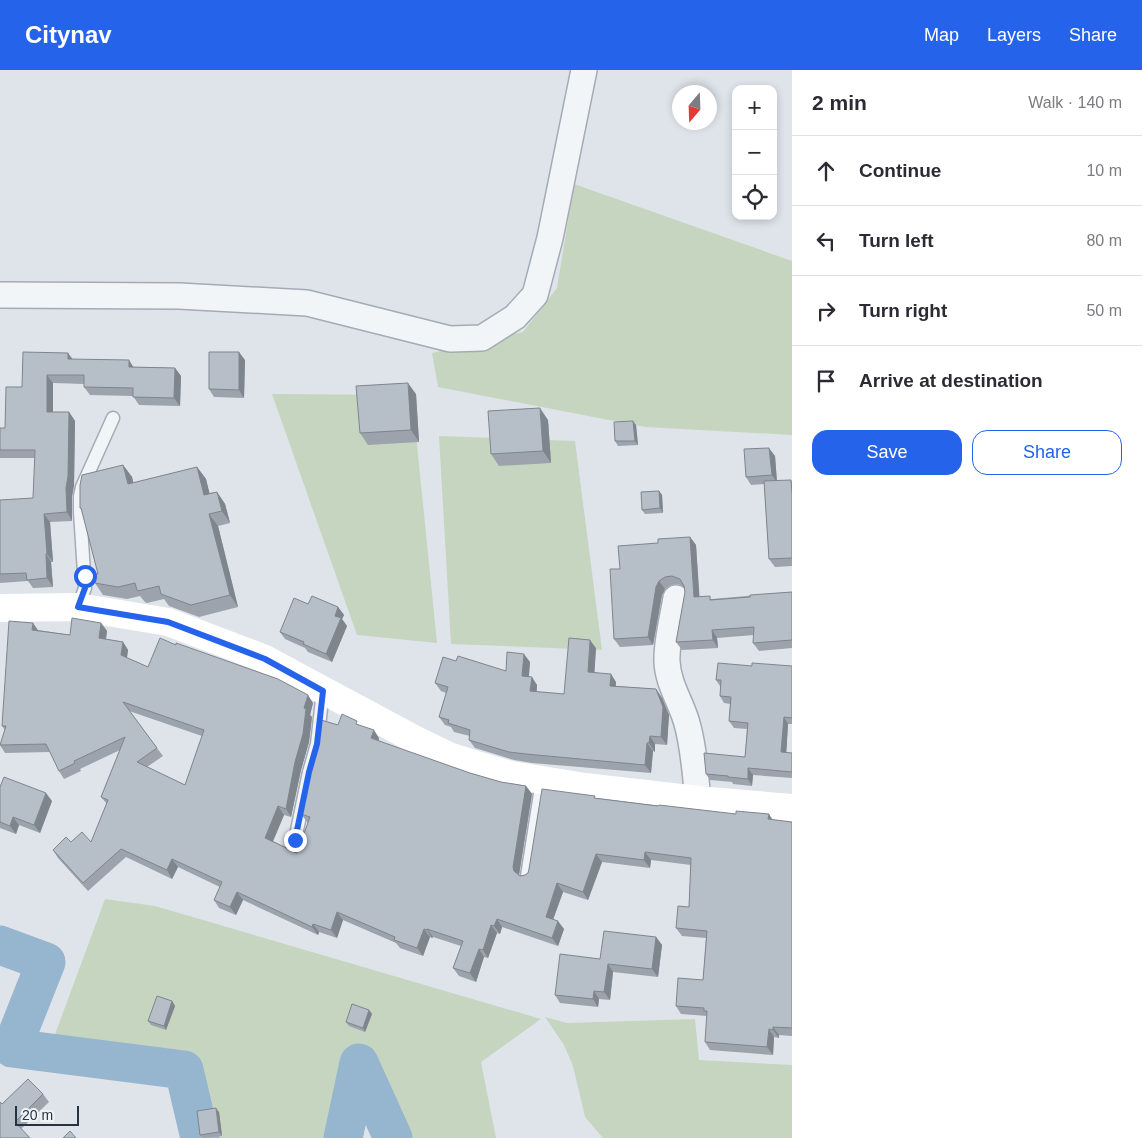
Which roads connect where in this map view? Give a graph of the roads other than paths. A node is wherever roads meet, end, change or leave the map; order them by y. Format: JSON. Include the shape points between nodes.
{"nodes":[{"id":1,"x":584,"y":70,"type":"edge"},
{"id":2,"x":0,"y":296,"type":"edge"},
{"id":3,"x":113,"y":418,"type":"dead end"},
{"id":4,"x":676,"y":598,"type":"dead end"},
{"id":5,"x":78,"y":607,"type":"junction"},
{"id":6,"x":0,"y":608,"type":"edge"},
{"id":7,"x":323,"y":691,"type":"junction"},
{"id":8,"x":542,"y":781,"type":"junction"},
{"id":9,"x":698,"y":800,"type":"junction"},
{"id":10,"x":792,"y":808,"type":"edge"},
{"id":11,"x":295,"y":840,"type":"dead end"},
{"id":12,"x":527,"y":876,"type":"edge"}],
"edges":[{"from":1,"to":2,"type":"street","via":[[550,238],[535,295],[515,317],[482,338],[450,339],[307,303],[179,296]]},
{"from":3,"to":5,"type":"lane","via":[[80,496],[85,588]]},
{"from":4,"to":9,"type":"street","via":[[667,668],[691,739]]},
{"from":5,"to":6,"type":"street"},
{"from":5,"to":7,"type":"street","via":[[168,622],[265,659]]},
{"from":7,"to":8,"type":"street","via":[[449,756]]},
{"from":7,"to":11,"type":"lane","via":[[317,744]]},
{"from":8,"to":9,"type":"street"},
{"from":8,"to":12,"type":"lane"},
{"from":9,"to":10,"type":"street"}]}
